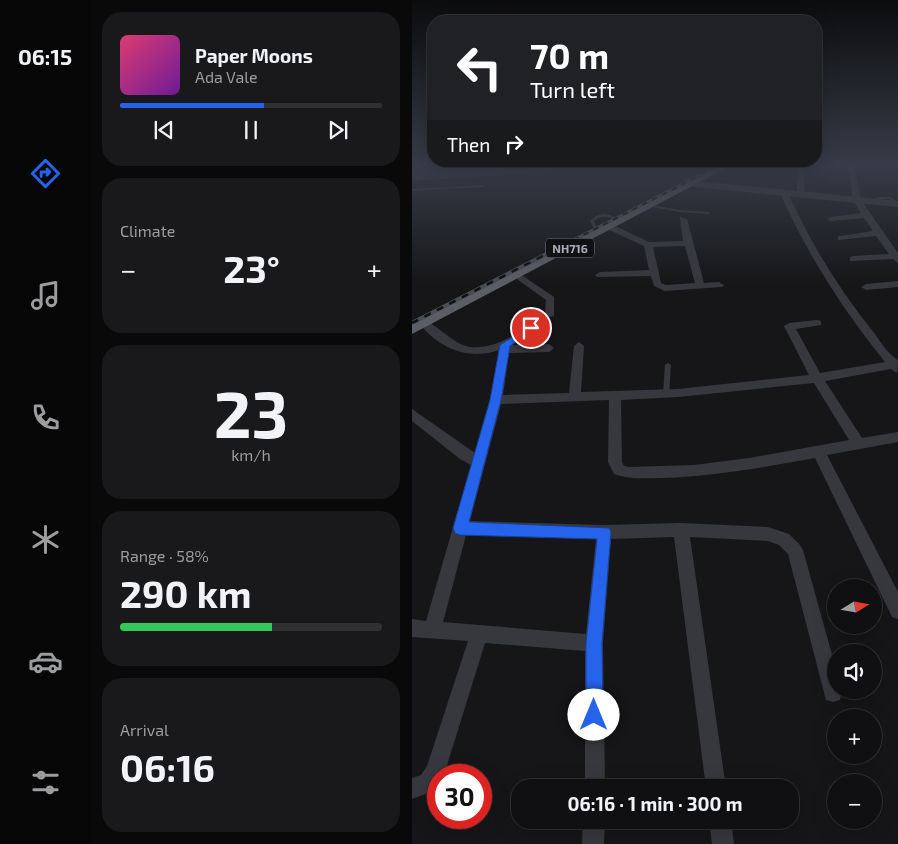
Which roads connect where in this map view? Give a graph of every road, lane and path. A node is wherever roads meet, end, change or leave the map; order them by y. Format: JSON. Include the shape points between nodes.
{"nodes":[{"id":1,"x":648,"y":204,"type":"edge"},
{"id":2,"x":655,"y":204,"type":"edge"},
{"id":3,"x":789,"y":204,"type":"edge"},
{"id":4,"x":859,"y":204,"type":"edge"},
{"id":5,"x":652,"y":206,"type":"junction"},
{"id":6,"x":709,"y":213,"type":"dead end"},
{"id":7,"x":865,"y":215,"type":"junction"},
{"id":8,"x":683,"y":219,"type":"dead end"},
{"id":9,"x":831,"y":219,"type":"dead end"},
{"id":10,"x":613,"y":222,"type":"junction"},
{"id":11,"x":878,"y":233,"type":"junction"},
{"id":12,"x":841,"y":238,"type":"dead end"},
{"id":13,"x":688,"y":244,"type":"junction"},
{"id":14,"x":648,"y":245,"type":"junction"},
{"id":15,"x":896,"y":258,"type":"edge"},
{"id":16,"x":854,"y":259,"type":"dead end"},
{"id":17,"x":653,"y":273,"type":"junction"},
{"id":18,"x":517,"y":275,"type":"junction"},
{"id":19,"x":600,"y":275,"type":"dead end"},
{"id":20,"x":898,"y":284,"type":"edge"},
{"id":21,"x":719,"y":285,"type":"dead end"},
{"id":22,"x":700,"y":286,"type":"junction"},
{"id":23,"x":866,"y":287,"type":"dead end"},
{"id":24,"x":817,"y":323,"type":"dead end"},
{"id":25,"x":416,"y":324,"type":"edge"},
{"id":26,"x":579,"y":346,"type":"dead end"},
{"id":27,"x":505,"y":347,"type":"junction"},
{"id":28,"x":549,"y":348,"type":"dead end"},
{"id":29,"x":668,"y":365,"type":"dead end"},
{"id":30,"x":896,"y":366,"type":"edge"},
{"id":31,"x":816,"y":378,"type":"junction"},
{"id":32,"x":666,"y":394,"type":"junction"},
{"id":33,"x":615,"y":396,"type":"junction"},
{"id":34,"x":575,"y":397,"type":"junction"},
{"id":35,"x":496,"y":400,"type":"junction"},
{"id":36,"x":412,"y":414,"type":"edge"},
{"id":37,"x":896,"y":440,"type":"edge"},
{"id":38,"x":859,"y":445,"type":"junction"},
{"id":39,"x":818,"y":450,"type":"junction"},
{"id":40,"x":479,"y":462,"type":"junction"},
{"id":41,"x":460,"y":528,"type":"junction"},
{"id":42,"x":681,"y":530,"type":"junction"},
{"id":43,"x":604,"y":532,"type":"junction"},
{"id":44,"x":898,"y":611,"type":"edge"},
{"id":45,"x":412,"y":628,"type":"edge"},
{"id":46,"x":432,"y":630,"type":"junction"},
{"id":47,"x":480,"y":635,"type":"junction"},
{"id":48,"x":594,"y":643,"type":"junction"},
{"id":49,"x":827,"y":670,"type":"edge"},
{"id":50,"x":595,"y":779,"type":"edge"},
{"id":51,"x":715,"y":779,"type":"edge"},
{"id":52,"x":412,"y":789,"type":"edge"},
{"id":53,"x":594,"y":829,"type":"edge"},
{"id":54,"x":722,"y":829,"type":"edge"},
{"id":55,"x":593,"y":844,"type":"edge"},
{"id":56,"x":724,"y":844,"type":"edge"}],
"edges":[{"from":1,"to":10,"type":"highway","number":"NH716"},
{"from":2,"to":5,"type":"highway","number":"NH716"},
{"from":3,"to":30,"type":"street","via":[[822,267]]},
{"from":4,"to":7,"type":"street"},
{"from":5,"to":6,"type":"lane"},
{"from":5,"to":10,"type":"highway","number":"NH716"},
{"from":7,"to":9,"type":"street"},
{"from":7,"to":11,"type":"street"},
{"from":8,"to":13,"type":"street"},
{"from":10,"to":14,"type":"street"},
{"from":10,"to":18,"type":"highway","number":"NH716"},
{"from":10,"to":25,"type":"highway","number":"NH716","via":[[595,228]]},
{"from":11,"to":12,"type":"street"},
{"from":11,"to":15,"type":"street"},
{"from":13,"to":14,"type":"street"},
{"from":13,"to":22,"type":"street"},
{"from":14,"to":17,"type":"street"},
{"from":15,"to":16,"type":"street"},
{"from":17,"to":19,"type":"street"},
{"from":17,"to":22,"type":"street","via":[[660,287]]},
{"from":18,"to":25,"type":"highway","number":"NH716"},
{"from":18,"to":27,"type":"street","via":[[551,300],[547,317]]},
{"from":20,"to":23,"type":"street"},
{"from":21,"to":22,"type":"street"},
{"from":24,"to":31,"type":"street","via":[[790,326]]},
{"from":25,"to":27,"type":"street","via":[[459,349]]},
{"from":26,"to":34,"type":"street"},
{"from":27,"to":28,"type":"street"},
{"from":27,"to":35,"type":"street"},
{"from":29,"to":32,"type":"lane"},
{"from":30,"to":31,"type":"street"},
{"from":31,"to":32,"type":"street"},
{"from":31,"to":38,"type":"street"},
{"from":32,"to":33,"type":"street"},
{"from":33,"to":34,"type":"street"},
{"from":33,"to":39,"type":"street","via":[[615,462],[619,470],[629,473],[694,471]]},
{"from":34,"to":35,"type":"street"},
{"from":35,"to":40,"type":"street"},
{"from":36,"to":40,"type":"street"},
{"from":37,"to":38,"type":"street"},
{"from":38,"to":39,"type":"street"},
{"from":39,"to":44,"type":"street"},
{"from":40,"to":41,"type":"street"},
{"from":41,"to":43,"type":"street"},
{"from":41,"to":46,"type":"street"},
{"from":42,"to":43,"type":"street"},
{"from":42,"to":49,"type":"street","via":[[768,534],[784,539],[795,550]]},
{"from":42,"to":51,"type":"street"},
{"from":43,"to":48,"type":"street"},
{"from":45,"to":46,"type":"street"},
{"from":46,"to":47,"type":"street"},
{"from":47,"to":48,"type":"street"},
{"from":47,"to":52,"type":"street","via":[[435,772],[428,782]]},
{"from":48,"to":50,"type":"street"},
{"from":53,"to":55,"type":"street"},
{"from":54,"to":56,"type":"street"}]}
